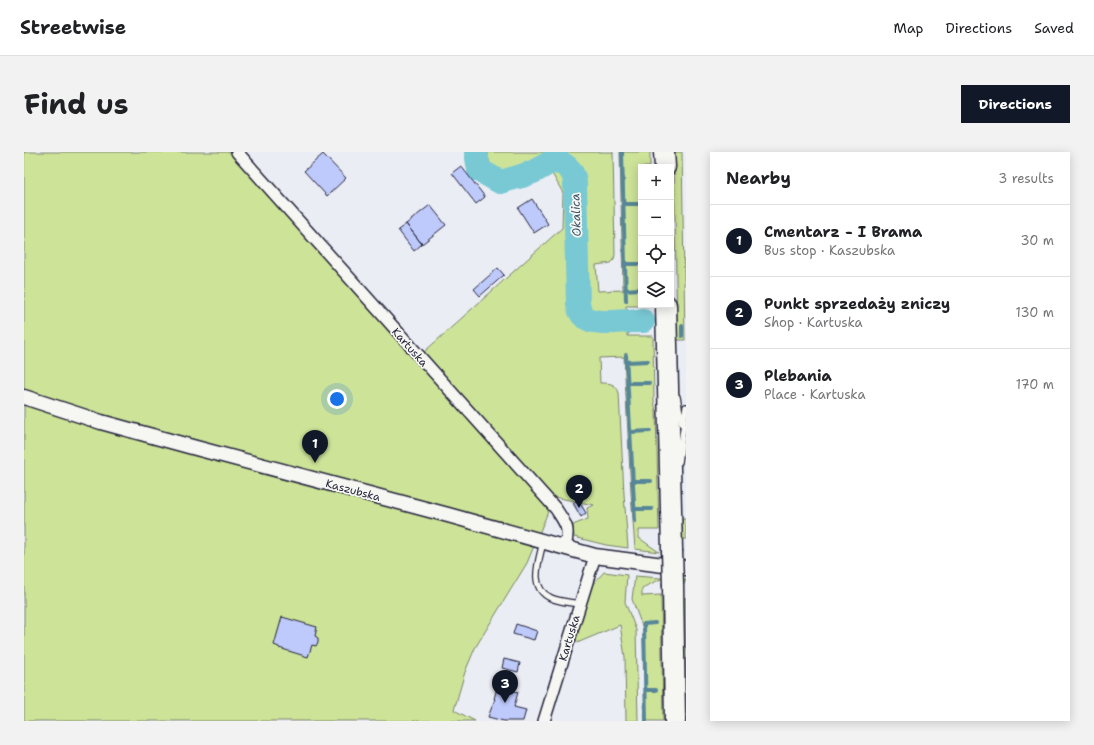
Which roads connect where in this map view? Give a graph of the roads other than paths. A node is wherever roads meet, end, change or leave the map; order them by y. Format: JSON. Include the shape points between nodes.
{"nodes":[{"id":1,"x":237,"y":152,"type":"edge"},
{"id":2,"x":664,"y":152,"type":"edge"},
{"id":3,"x":665,"y":164,"type":"edge"},
{"id":4,"x":666,"y":321,"type":"edge"},
{"id":5,"x":674,"y":378,"type":"dead end"},
{"id":6,"x":676,"y":393,"type":"dead end"},
{"id":7,"x":24,"y":397,"type":"edge"},
{"id":8,"x":686,"y":407,"type":"edge"},
{"id":9,"x":683,"y":430,"type":"junction"},
{"id":10,"x":686,"y":446,"type":"edge"},
{"id":11,"x":678,"y":467,"type":"dead end"},
{"id":12,"x":676,"y":482,"type":"dead end"},
{"id":13,"x":672,"y":520,"type":"junction"},
{"id":14,"x":543,"y":542,"type":"junction"},
{"id":15,"x":565,"y":547,"type":"junction"},
{"id":16,"x":595,"y":556,"type":"junction"},
{"id":17,"x":686,"y":568,"type":"edge"},
{"id":18,"x":579,"y":604,"type":"junction"},
{"id":19,"x":544,"y":721,"type":"edge"},
{"id":20,"x":675,"y":721,"type":"edge"}],
"edges":[{"from":1,"to":15,"type":"street","name":"Kartuska","via":[[556,509],[567,527]]},
{"from":2,"to":3,"type":"highway"},
{"from":4,"to":5,"type":"lane"},
{"from":4,"to":13,"type":"highway"},
{"from":6,"to":9,"type":"lane"},
{"from":7,"to":14,"type":"street","name":"Kaszubska","via":[[101,422]]},
{"from":8,"to":9,"type":"lane"},
{"from":9,"to":10,"type":"lane"},
{"from":9,"to":11,"type":"lane"},
{"from":12,"to":13,"type":"lane"},
{"from":13,"to":20,"type":"highway","bridge":true},
{"from":14,"to":15,"type":"street","name":"Kaszubska"},
{"from":14,"to":18,"type":"lane","via":[[536,578],[540,589],[552,599]]},
{"from":15,"to":16,"type":"street","name":"Kaszubska"},
{"from":16,"to":17,"type":"street","name":"Kaszubska"},
{"from":16,"to":18,"type":"street","name":"Kartuska"},
{"from":18,"to":19,"type":"street","name":"Kartuska"}]}
